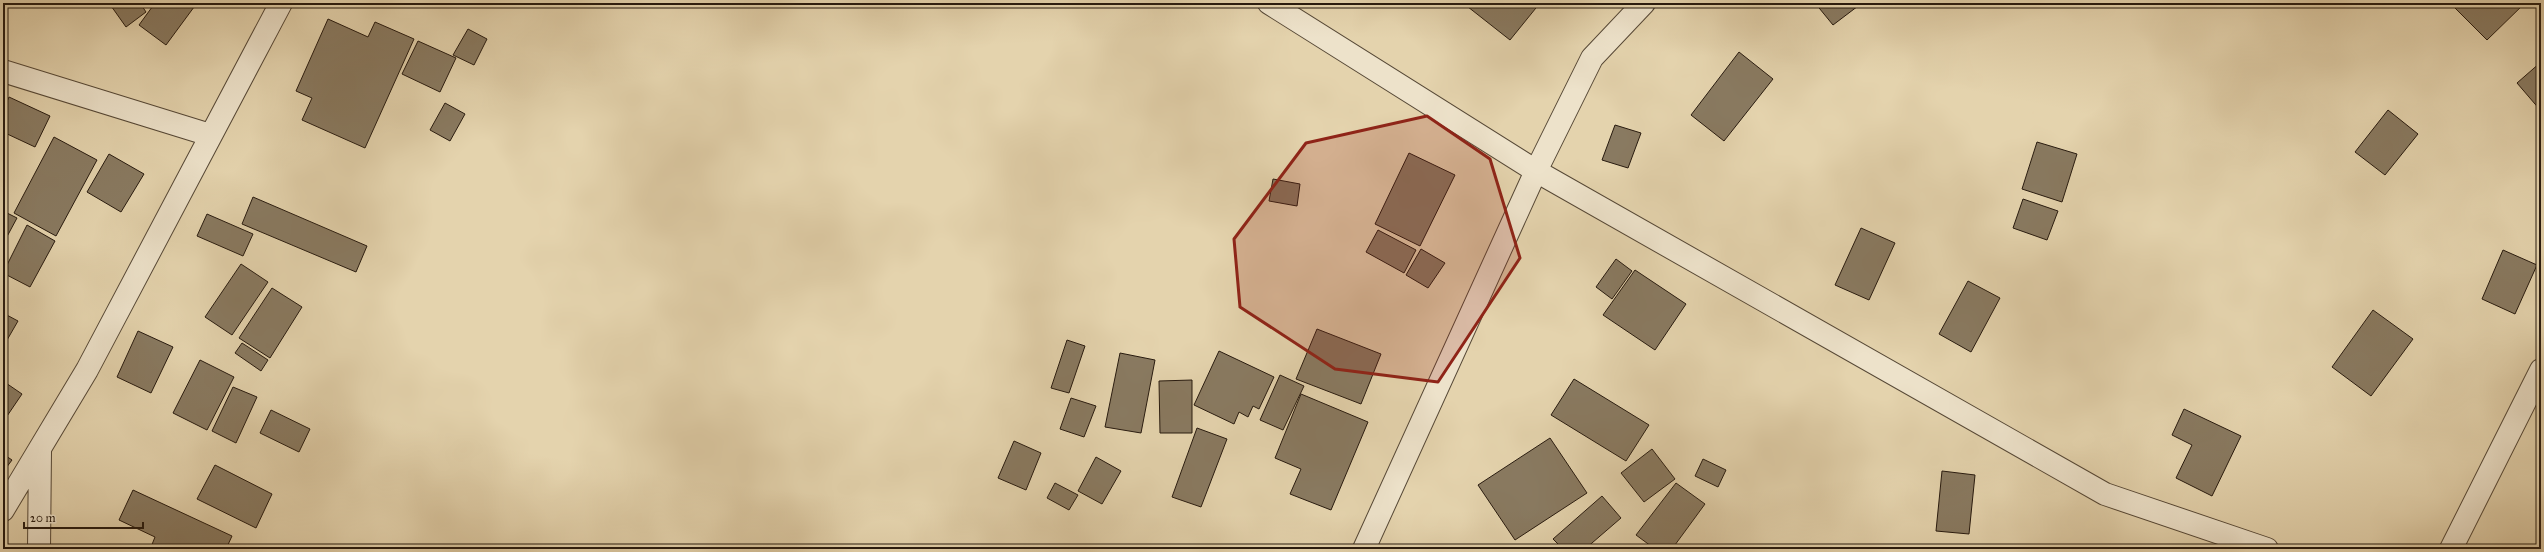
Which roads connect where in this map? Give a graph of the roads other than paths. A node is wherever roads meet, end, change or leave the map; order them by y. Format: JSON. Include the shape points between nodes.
{"nodes":[{"id":1,"x":281,"y":3,"type":"edge"},
{"id":2,"x":1269,"y":3,"type":"edge"},
{"id":3,"x":1644,"y":3,"type":"edge"},
{"id":4,"x":3,"y":71,"type":"edge"},
{"id":5,"x":210,"y":135,"type":"junction"},
{"id":6,"x":1536,"y":172,"type":"junction"},
{"id":7,"x":2541,"y":370,"type":"edge"},
{"id":8,"x":40,"y":450,"type":"junction"},
{"id":9,"x":3,"y":510,"type":"edge"},
{"id":10,"x":39,"y":549,"type":"edge"},
{"id":11,"x":1364,"y":549,"type":"edge"},
{"id":12,"x":2267,"y":549,"type":"edge"},
{"id":13,"x":2451,"y":549,"type":"edge"}],
"edges":[{"from":1,"to":5,"type":"street"},
{"from":2,"to":6,"type":"street"},
{"from":3,"to":6,"type":"street","via":[[1592,58]]},
{"from":4,"to":5,"type":"street"},
{"from":5,"to":8,"type":"street","via":[[87,370]]},
{"from":6,"to":11,"type":"street"},
{"from":6,"to":12,"type":"street","via":[[2105,494]]},
{"from":7,"to":13,"type":"street"},
{"from":8,"to":9,"type":"street"},
{"from":8,"to":10,"type":"street"}]}
